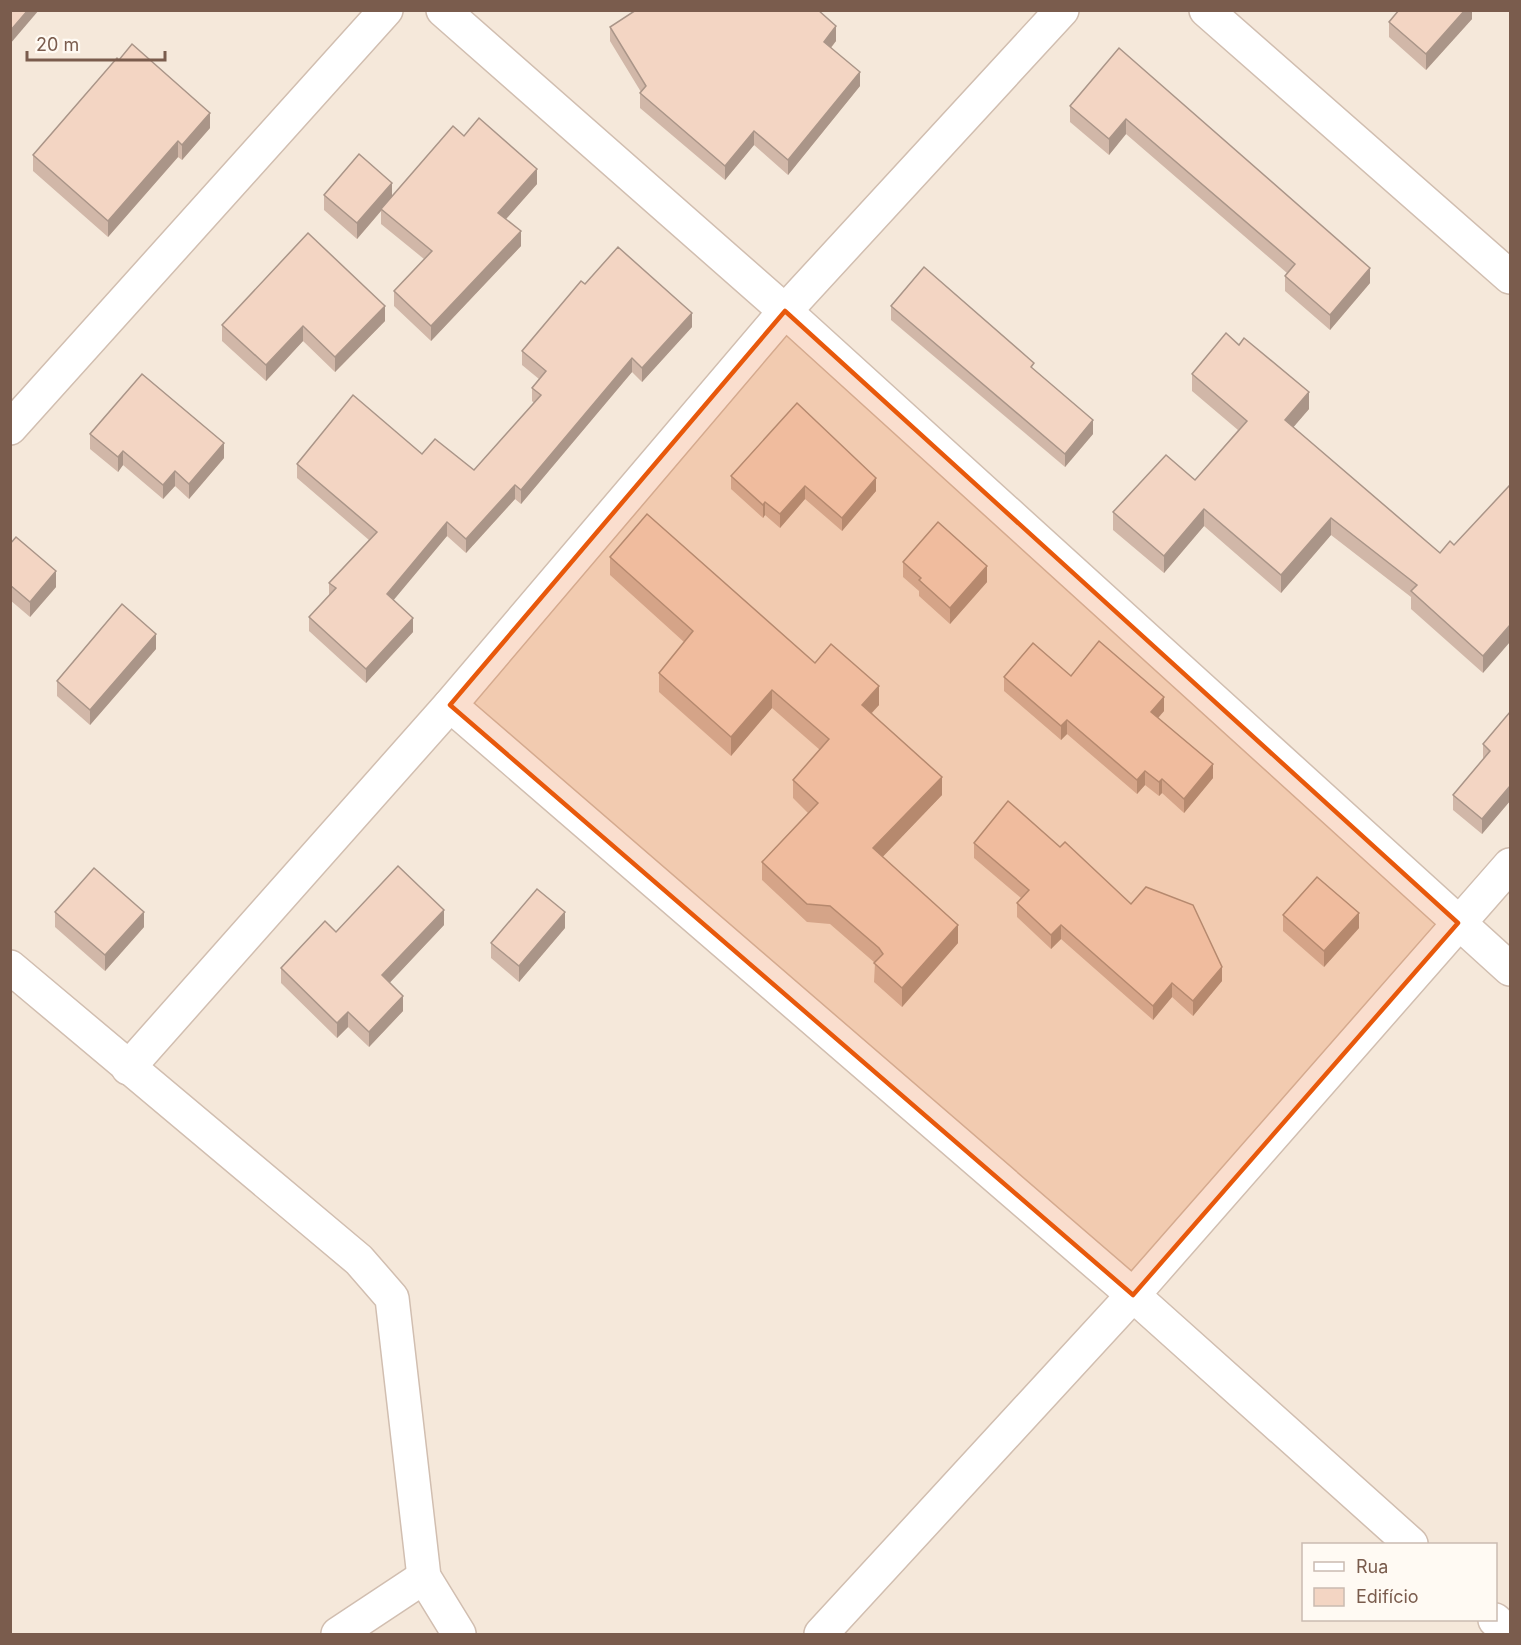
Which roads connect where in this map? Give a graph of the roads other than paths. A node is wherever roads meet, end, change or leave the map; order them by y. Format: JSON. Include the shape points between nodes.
{"nodes":[{"id":1,"x":386,"y":10,"type":"edge"},
{"id":2,"x":443,"y":10,"type":"edge"},
{"id":3,"x":1062,"y":10,"type":"edge"},
{"id":4,"x":1206,"y":10,"type":"edge"},
{"id":5,"x":1510,"y":277,"type":"edge"},
{"id":6,"x":785,"y":311,"type":"junction"},
{"id":7,"x":17,"y":407,"type":"edge"},
{"id":8,"x":450,"y":705,"type":"junction"},
{"id":9,"x":1510,"y":865,"type":"edge"},
{"id":10,"x":1458,"y":923,"type":"junction"},
{"id":11,"x":10,"y":967,"type":"edge"},
{"id":12,"x":1510,"y":969,"type":"edge"},
{"id":13,"x":128,"y":1068,"type":"junction"},
{"id":14,"x":1132,"y":1295,"type":"junction"},
{"id":15,"x":1409,"y":1543,"type":"edge"},
{"id":16,"x":424,"y":1576,"type":"junction"},
{"id":17,"x":1496,"y":1621,"type":"edge"},
{"id":18,"x":1510,"y":1634,"type":"edge"},
{"id":19,"x":338,"y":1635,"type":"edge"},
{"id":20,"x":459,"y":1635,"type":"edge"},
{"id":21,"x":821,"y":1635,"type":"edge"}],
"edges":[{"from":1,"to":7,"type":"street"},
{"from":2,"to":6,"type":"street"},
{"from":3,"to":6,"type":"street"},
{"from":4,"to":5,"type":"street"},
{"from":6,"to":8,"type":"street"},
{"from":6,"to":10,"type":"street"},
{"from":8,"to":13,"type":"street"},
{"from":8,"to":14,"type":"street"},
{"from":9,"to":10,"type":"street"},
{"from":10,"to":12,"type":"street"},
{"from":10,"to":14,"type":"street"},
{"from":11,"to":13,"type":"street"},
{"from":13,"to":16,"type":"street","via":[[359,1260],[392,1298]]},
{"from":14,"to":15,"type":"street"},
{"from":14,"to":21,"type":"street"},
{"from":16,"to":19,"type":"street"},
{"from":16,"to":20,"type":"street"},
{"from":17,"to":18,"type":"street"}]}
